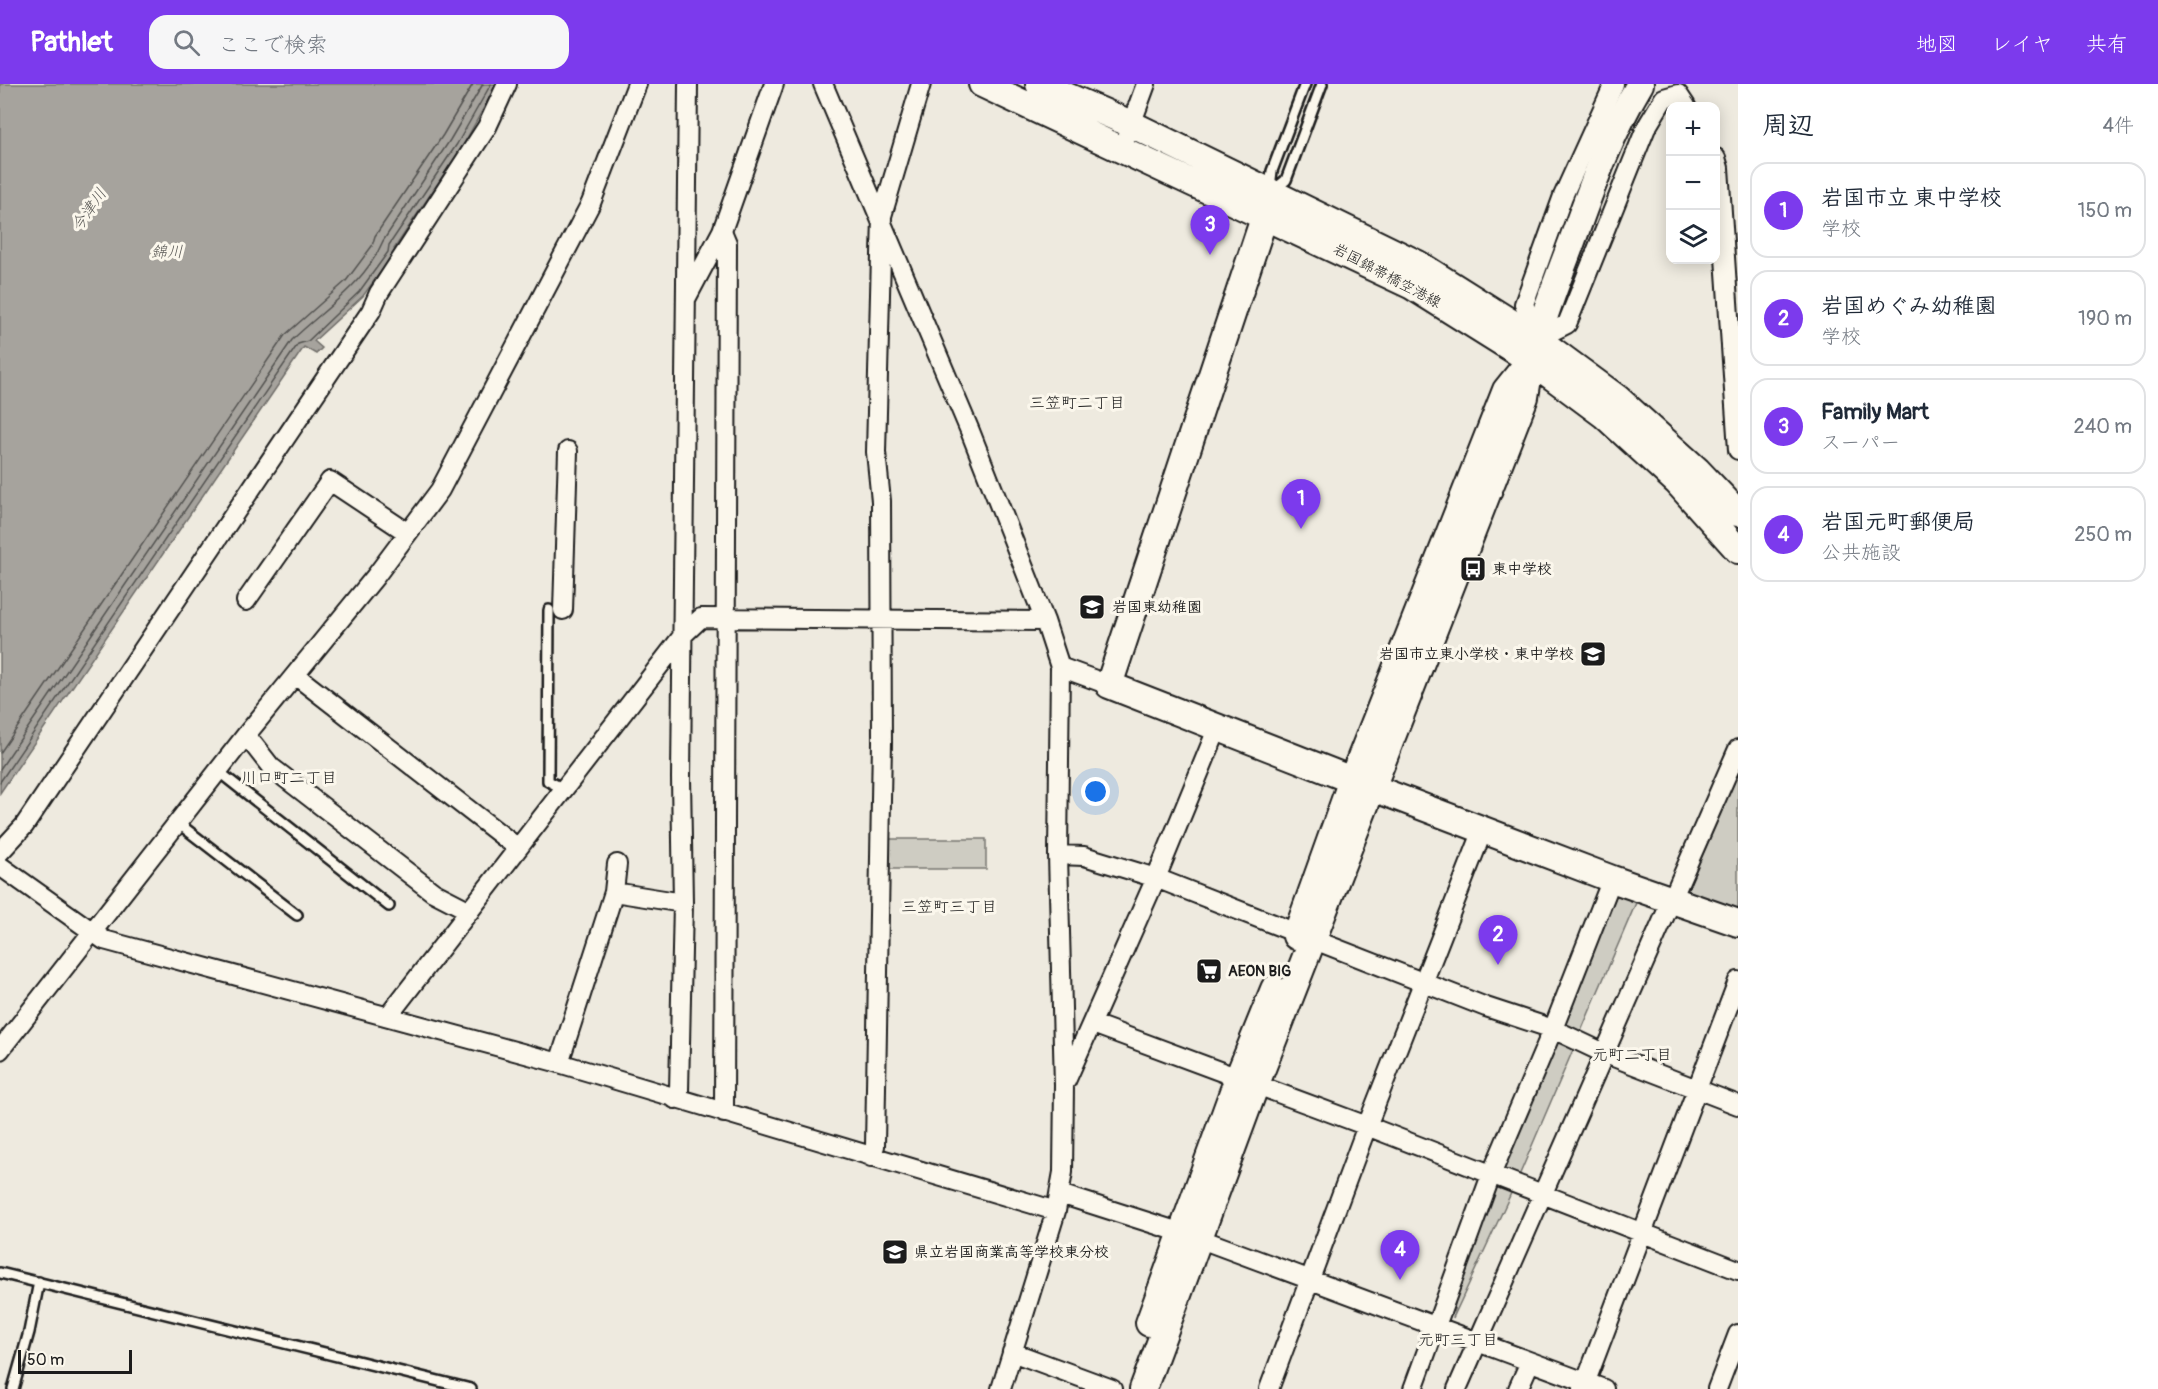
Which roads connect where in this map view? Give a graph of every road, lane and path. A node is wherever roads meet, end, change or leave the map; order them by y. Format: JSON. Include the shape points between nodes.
{"nodes":[{"id":1,"x":507,"y":84,"type":"edge"},
{"id":2,"x":637,"y":84,"type":"edge"},
{"id":3,"x":688,"y":84,"type":"edge"},
{"id":4,"x":774,"y":84,"type":"edge"},
{"id":5,"x":824,"y":84,"type":"edge"},
{"id":6,"x":921,"y":84,"type":"edge"},
{"id":7,"x":982,"y":84,"type":"edge"},
{"id":8,"x":1039,"y":84,"type":"edge"},
{"id":9,"x":1146,"y":84,"type":"edge"},
{"id":10,"x":1305,"y":84,"type":"edge"},
{"id":11,"x":1322,"y":84,"type":"edge"},
{"id":12,"x":1614,"y":84,"type":"edge"},
{"id":13,"x":1641,"y":84,"type":"edge"},
{"id":14,"x":1664,"y":98,"type":"junction"},
{"id":15,"x":1683,"y":102,"type":"edge"},
{"id":16,"x":1131,"y":124,"type":"junction"},
{"id":17,"x":1122,"y":149,"type":"junction"},
{"id":18,"x":1720,"y":183,"type":"edge"},
{"id":19,"x":1268,"y":204,"type":"junction"},
{"id":20,"x":882,"y":216,"type":"junction"},
{"id":21,"x":722,"y":231,"type":"junction"},
{"id":22,"x":687,"y":297,"type":"junction"},
{"id":23,"x":1534,"y":350,"type":"junction"},
{"id":24,"x":1738,"y":450,"type":"edge"},
{"id":25,"x":568,"y":451,"type":"dead end"},
{"id":26,"x":1732,"y":510,"type":"edge"},
{"id":27,"x":408,"y":533,"type":"junction"},
{"id":28,"x":1738,"y":550,"type":"edge"},
{"id":29,"x":246,"y":601,"type":"dead end"},
{"id":30,"x":556,"y":610,"type":"joint"},
{"id":31,"x":726,"y":618,"type":"junction"},
{"id":32,"x":879,"y":620,"type":"junction"},
{"id":33,"x":1045,"y":621,"type":"junction"},
{"id":34,"x":684,"y":634,"type":"junction"},
{"id":35,"x":1060,"y":668,"type":"junction"},
{"id":36,"x":296,"y":675,"type":"junction"},
{"id":37,"x":1109,"y":685,"type":"junction"},
{"id":38,"x":1218,"y":727,"type":"junction"},
{"id":39,"x":246,"y":735,"type":"junction"},
{"id":40,"x":1738,"y":749,"type":"edge"},
{"id":41,"x":218,"y":771,"type":"junction"},
{"id":42,"x":1363,"y":784,"type":"junction"},
{"id":43,"x":564,"y":789,"type":"junction"},
{"id":44,"x":178,"y":823,"type":"junction"},
{"id":45,"x":1483,"y":830,"type":"junction"},
{"id":46,"x":518,"y":848,"type":"junction"},
{"id":47,"x":0,"y":852,"type":"edge"},
{"id":48,"x":1058,"y":855,"type":"junction"},
{"id":49,"x":617,"y":864,"type":"dead end"},
{"id":50,"x":0,"y":866,"type":"edge"},
{"id":51,"x":1156,"y":878,"type":"junction"},
{"id":52,"x":1612,"y":879,"type":"junction"},
{"id":53,"x":614,"y":892,"type":"junction"},
{"id":54,"x":1670,"y":898,"type":"junction"},
{"id":55,"x":683,"y":903,"type":"junction"},
{"id":56,"x":389,"y":906,"type":"dead end"},
{"id":57,"x":470,"y":911,"type":"junction"},
{"id":58,"x":297,"y":915,"type":"dead end"},
{"id":59,"x":1738,"y":923,"type":"edge"},
{"id":60,"x":92,"y":933,"type":"junction"},
{"id":61,"x":1305,"y":937,"type":"junction"},
{"id":62,"x":1738,"y":981,"type":"edge"},
{"id":63,"x":1423,"y":983,"type":"junction"},
{"id":64,"x":391,"y":1017,"type":"junction"},
{"id":65,"x":1093,"y":1024,"type":"junction"},
{"id":66,"x":1553,"y":1029,"type":"junction"},
{"id":67,"x":0,"y":1050,"type":"edge"},
{"id":68,"x":1606,"y":1054,"type":"junction"},
{"id":69,"x":559,"y":1064,"type":"junction"},
{"id":70,"x":1247,"y":1081,"type":"junction"},
{"id":71,"x":1064,"y":1086,"type":"junction"},
{"id":72,"x":1698,"y":1090,"type":"junction"},
{"id":73,"x":675,"y":1099,"type":"junction"},
{"id":74,"x":1738,"y":1105,"type":"edge"},
{"id":75,"x":724,"y":1113,"type":"junction"},
{"id":76,"x":1367,"y":1126,"type":"junction"},
{"id":77,"x":871,"y":1157,"type":"junction"},
{"id":78,"x":1491,"y":1175,"type":"junction"},
{"id":79,"x":1544,"y":1195,"type":"junction"},
{"id":80,"x":1058,"y":1203,"type":"junction"},
{"id":81,"x":1644,"y":1233,"type":"junction"},
{"id":82,"x":1189,"y":1235,"type":"junction"},
{"id":83,"x":1738,"y":1270,"type":"edge"},
{"id":84,"x":0,"y":1273,"type":"edge"},
{"id":85,"x":1309,"y":1279,"type":"junction"},
{"id":86,"x":39,"y":1282,"type":"junction"},
{"id":87,"x":1437,"y":1327,"type":"junction"},
{"id":88,"x":1738,"y":1334,"type":"edge"},
{"id":89,"x":1478,"y":1342,"type":"junction"},
{"id":90,"x":1012,"y":1352,"type":"junction"},
{"id":91,"x":1530,"y":1362,"type":"junction"},
{"id":92,"x":1584,"y":1385,"type":"edge"},
{"id":93,"x":13,"y":1389,"type":"edge"},
{"id":94,"x":471,"y":1389,"type":"edge"},
{"id":95,"x":1001,"y":1389,"type":"edge"},
{"id":96,"x":1112,"y":1389,"type":"edge"},
{"id":97,"x":1126,"y":1389,"type":"edge"},
{"id":98,"x":1143,"y":1389,"type":"edge"},
{"id":99,"x":1269,"y":1389,"type":"edge"},
{"id":100,"x":1413,"y":1389,"type":"edge"},
{"id":101,"x":1457,"y":1389,"type":"edge"},
{"id":102,"x":1518,"y":1389,"type":"edge"},
{"id":103,"x":1604,"y":1389,"type":"edge"},
{"id":104,"x":1717,"y":1389,"type":"edge"}],
"edges":[{"from":1,"to":47,"type":"street","via":[[487,127],[365,320],[30,816]]},
{"from":2,"to":27,"type":"street","via":[[591,203],[440,490]]},
{"from":3,"to":22,"type":"street"},
{"from":4,"to":21,"type":"street"},
{"from":5,"to":20,"type":"street"},
{"from":6,"to":20,"type":"street"},
{"from":7,"to":17,"type":"street","name":"岩国錦帯橋空港線"},
{"from":8,"to":16,"type":"street","name":"岩国錦帯橋空港線"},
{"from":9,"to":16,"type":"street"},
{"from":10,"to":19,"type":"lane","via":[[1272,171]]},
{"from":11,"to":19,"type":"lane","via":[[1286,180]]},
{"from":12,"to":23,"type":"street","via":[[1563,196],[1524,304]]},
{"from":13,"to":14,"type":"street"},
{"from":13,"to":23,"type":"street","via":[[1609,145],[1588,197]]},
{"from":14,"to":15,"type":"street","via":[[1678,94]]},
{"from":14,"to":23,"type":"street","via":[[1646,128],[1567,324]]},
{"from":16,"to":17,"type":"street"},
{"from":16,"to":19,"type":"street","name":"岩国錦帯橋空港線"},
{"from":17,"to":19,"type":"street","name":"岩国錦帯橋空港線"},
{"from":18,"to":24,"type":"street"},
{"from":19,"to":23,"type":"street","name":"岩国錦帯橋空港線"},
{"from":19,"to":37,"type":"street"},
{"from":20,"to":32,"type":"street","via":[[876,452],[881,501]]},
{"from":20,"to":33,"type":"street"},
{"from":21,"to":22,"type":"street"},
{"from":21,"to":31,"type":"street","via":[[727,243]]},
{"from":22,"to":34,"type":"street"},
{"from":23,"to":26,"type":"street","name":"岩国錦帯橋空港線","via":[[1640,446]]},
{"from":23,"to":42,"type":"street","via":[[1525,397]]},
{"from":25,"to":30,"type":"street"},
{"from":26,"to":28,"type":"street","name":"岩国錦帯橋空港線"},
{"from":27,"to":29,"type":"street","via":[[330,481]]},
{"from":27,"to":36,"type":"street"},
{"from":30,"to":43,"type":"lane","via":[[548,781]]},
{"from":31,"to":32,"type":"street"},
{"from":31,"to":34,"type":"street","via":[[701,618]]},
{"from":31,"to":75,"type":"street"},
{"from":32,"to":33,"type":"street"},
{"from":32,"to":77,"type":"street","via":[[882,765],[875,1146]]},
{"from":33,"to":35,"type":"street"},
{"from":34,"to":43,"type":"street"},
{"from":34,"to":55,"type":"street"},
{"from":35,"to":37,"type":"street"},
{"from":35,"to":48,"type":"street"},
{"from":36,"to":39,"type":"street"},
{"from":36,"to":46,"type":"street"},
{"from":37,"to":38,"type":"street"},
{"from":38,"to":42,"type":"street"},
{"from":38,"to":51,"type":"street"},
{"from":39,"to":41,"type":"street"},
{"from":39,"to":57,"type":"street","via":[[271,767],[433,892]]},
{"from":40,"to":54,"type":"street"},
{"from":41,"to":44,"type":"street"},
{"from":41,"to":56,"type":"lane"},
{"from":42,"to":45,"type":"street"},
{"from":42,"to":61,"type":"street"},
{"from":43,"to":46,"type":"street"},
{"from":44,"to":58,"type":"lane"},
{"from":44,"to":60,"type":"street"},
{"from":45,"to":52,"type":"street"},
{"from":45,"to":63,"type":"street"},
{"from":46,"to":57,"type":"street"},
{"from":48,"to":51,"type":"street","via":[[1084,856]]},
{"from":48,"to":71,"type":"street"},
{"from":49,"to":53,"type":"street"},
{"from":50,"to":60,"type":"street"},
{"from":51,"to":61,"type":"street"},
{"from":51,"to":65,"type":"street"},
{"from":52,"to":54,"type":"street"},
{"from":52,"to":66,"type":"street"},
{"from":53,"to":55,"type":"street"},
{"from":53,"to":69,"type":"street"},
{"from":54,"to":59,"type":"street"},
{"from":54,"to":68,"type":"street"},
{"from":55,"to":73,"type":"street","via":[[679,1091]]},
{"from":57,"to":64,"type":"street"},
{"from":60,"to":64,"type":"street","via":[[104,940]]},
{"from":60,"to":67,"type":"street"},
{"from":61,"to":63,"type":"street"},
{"from":61,"to":70,"type":"street"},
{"from":62,"to":72,"type":"street"},
{"from":63,"to":66,"type":"street"},
{"from":63,"to":76,"type":"street"},
{"from":64,"to":69,"type":"street"},
{"from":65,"to":70,"type":"street"},
{"from":65,"to":71,"type":"street"},
{"from":66,"to":68,"type":"street"},
{"from":66,"to":78,"type":"street"},
{"from":68,"to":72,"type":"street"},
{"from":68,"to":79,"type":"street"},
{"from":69,"to":73,"type":"street"},
{"from":70,"to":76,"type":"street"},
{"from":70,"to":82,"type":"street"},
{"from":71,"to":80,"type":"street"},
{"from":72,"to":74,"type":"street"},
{"from":72,"to":81,"type":"street"},
{"from":73,"to":75,"type":"street"},
{"from":75,"to":77,"type":"street"},
{"from":76,"to":78,"type":"street"},
{"from":76,"to":85,"type":"street"},
{"from":77,"to":80,"type":"street"},
{"from":78,"to":79,"type":"street"},
{"from":78,"to":87,"type":"street"},
{"from":79,"to":81,"type":"street"},
{"from":79,"to":89,"type":"street"},
{"from":80,"to":82,"type":"street"},
{"from":80,"to":90,"type":"street"},
{"from":81,"to":83,"type":"street"},
{"from":81,"to":92,"type":"street"},
{"from":82,"to":85,"type":"street"},
{"from":82,"to":97,"type":"street"},
{"from":82,"to":98,"type":"street"},
{"from":84,"to":86,"type":"lane"},
{"from":85,"to":87,"type":"street"},
{"from":85,"to":99,"type":"street"},
{"from":86,"to":93,"type":"lane"},
{"from":86,"to":94,"type":"lane"},
{"from":87,"to":89,"type":"street"},
{"from":87,"to":100,"type":"street"},
{"from":88,"to":104,"type":"street"},
{"from":89,"to":91,"type":"street"},
{"from":89,"to":101,"type":"street"},
{"from":90,"to":95,"type":"street"},
{"from":90,"to":96,"type":"street"},
{"from":91,"to":92,"type":"street"},
{"from":91,"to":102,"type":"street"},
{"from":92,"to":103,"type":"street"}]}
